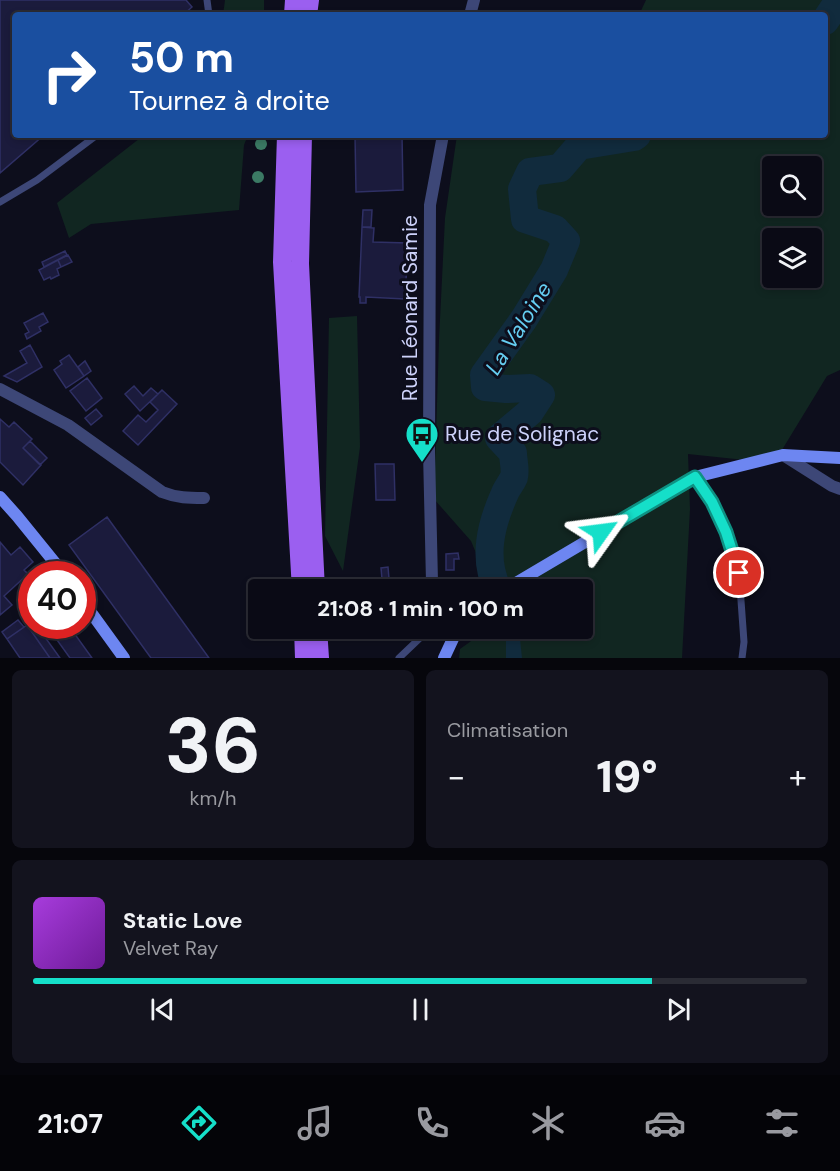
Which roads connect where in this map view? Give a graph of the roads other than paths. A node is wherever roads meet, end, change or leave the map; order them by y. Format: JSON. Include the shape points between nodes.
{"nodes":[{"id":1,"x":93,"y":138,"type":"edge"},
{"id":2,"x":286,"y":138,"type":"edge"},
{"id":3,"x":303,"y":138,"type":"edge"},
{"id":4,"x":442,"y":138,"type":"edge"},
{"id":5,"x":0,"y":202,"type":"edge"},
{"id":6,"x":0,"y":389,"type":"edge"},
{"id":7,"x":783,"y":455,"type":"junction"},
{"id":8,"x":840,"y":458,"type":"edge"},
{"id":9,"x":695,"y":477,"type":"junction"},
{"id":10,"x":840,"y":489,"type":"edge"},
{"id":11,"x":0,"y":497,"type":"edge"},
{"id":12,"x":204,"y":498,"type":"dead end"},
{"id":13,"x":53,"y":561,"type":"edge"},
{"id":14,"x":300,"y":579,"type":"edge"},
{"id":15,"x":315,"y":579,"type":"edge"},
{"id":16,"x":432,"y":579,"type":"edge"},
{"id":17,"x":522,"y":579,"type":"edge"},
{"id":18,"x":96,"y":619,"type":"edge"},
{"id":19,"x":303,"y":639,"type":"edge"},
{"id":20,"x":319,"y":639,"type":"edge"},
{"id":21,"x":420,"y":639,"type":"edge"},
{"id":22,"x":453,"y":639,"type":"edge"},
{"id":23,"x":124,"y":658,"type":"edge"},
{"id":24,"x":304,"y":658,"type":"edge"},
{"id":25,"x":320,"y":658,"type":"edge"},
{"id":26,"x":399,"y":658,"type":"edge"},
{"id":27,"x":444,"y":658,"type":"edge"},
{"id":28,"x":742,"y":658,"type":"edge"}],
"edges":[{"from":1,"to":5,"type":"lane"},
{"from":2,"to":14,"type":"main road","via":[[282,262]]},
{"from":3,"to":15,"type":"main road","via":[[300,264]]},
{"from":4,"to":16,"type":"street","name":"Rue Léonard Samie","via":[[430,205]]},
{"from":6,"to":12,"type":"street","via":[[68,425],[162,492],[188,499]]},
{"from":7,"to":8,"type":"street"},
{"from":7,"to":9,"type":"street"},
{"from":7,"to":10,"type":"street"},
{"from":9,"to":17,"type":"street"},
{"from":9,"to":28,"type":"lane","via":[[726,532],[739,573]]},
{"from":11,"to":13,"type":"street"},
{"from":18,"to":23,"type":"street"},
{"from":19,"to":24,"type":"main road"},
{"from":20,"to":25,"type":"main road"},
{"from":21,"to":26,"type":"lane"},
{"from":22,"to":27,"type":"street"}]}
